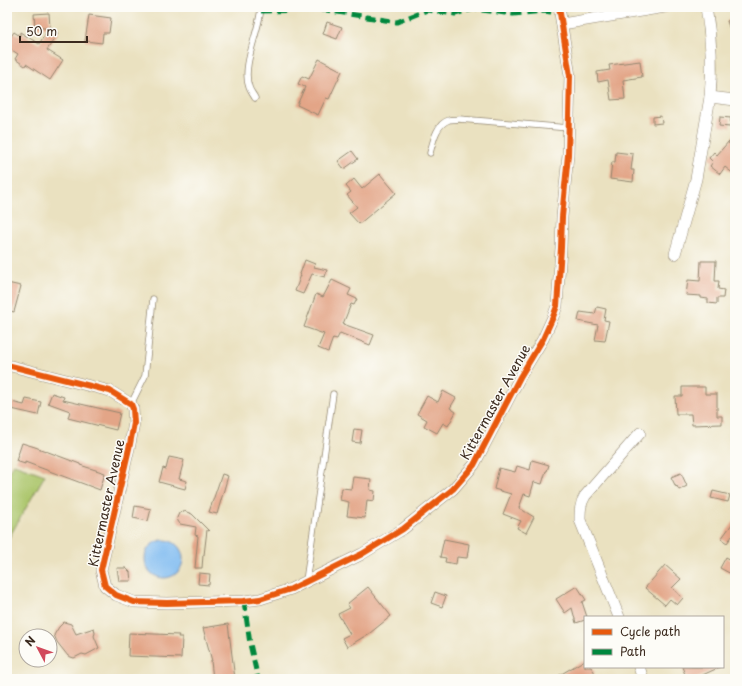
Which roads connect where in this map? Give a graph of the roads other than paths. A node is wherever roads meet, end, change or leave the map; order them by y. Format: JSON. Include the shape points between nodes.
{"nodes":[{"id":1,"x":262,"y":7,"type":"edge"},
{"id":2,"x":559,"y":7,"type":"edge"},
{"id":3,"x":665,"y":7,"type":"edge"},
{"id":4,"x":706,"y":7,"type":"edge"},
{"id":5,"x":562,"y":24,"type":"junction"},
{"id":6,"x":710,"y":97,"type":"junction"},
{"id":7,"x":255,"y":98,"type":"dead end"},
{"id":8,"x":735,"y":100,"type":"edge"},
{"id":9,"x":569,"y":128,"type":"junction"},
{"id":10,"x":430,"y":153,"type":"dead end"},
{"id":11,"x":675,"y":254,"type":"dead end"},
{"id":12,"x":153,"y":299,"type":"dead end"},
{"id":13,"x":7,"y":365,"type":"edge"},
{"id":14,"x":333,"y":394,"type":"dead end"},
{"id":15,"x":131,"y":404,"type":"junction"},
{"id":16,"x":640,"y":433,"type":"dead end"},
{"id":17,"x":306,"y":581,"type":"junction"},
{"id":18,"x":619,"y":616,"type":"edge"},
{"id":19,"x":638,"y":668,"type":"edge"},
{"id":20,"x":643,"y":679,"type":"edge"}],
"edges":[{"from":1,"to":7,"type":"lane","via":[[248,65],[249,87]]},
{"from":2,"to":5,"type":"street","name":"Kittermaster Avenue"},
{"from":3,"to":5,"type":"street"},
{"from":4,"to":6,"type":"street","via":[[710,27]]},
{"from":5,"to":9,"type":"street","name":"Kittermaster Avenue","via":[[570,76]]},
{"from":6,"to":8,"type":"street"},
{"from":6,"to":11,"type":"street","via":[[696,180]]},
{"from":9,"to":10,"type":"lane","via":[[448,120],[436,132]]},
{"from":9,"to":17,"type":"street","name":"Kittermaster Avenue","via":[[558,284],[553,317],[474,466],[453,489],[403,529],[362,554]]},
{"from":12,"to":15,"type":"lane","via":[[145,376]]},
{"from":13,"to":15,"type":"street","via":[[110,391]]},
{"from":14,"to":17,"type":"lane"},
{"from":15,"to":17,"type":"street","name":"Kittermaster Avenue","via":[[134,414],[130,444],[101,570],[105,586],[116,595],[134,602],[167,603],[260,599]]},
{"from":16,"to":18,"type":"street","via":[[585,496],[580,511],[580,520]]},
{"from":19,"to":20,"type":"street"}]}
